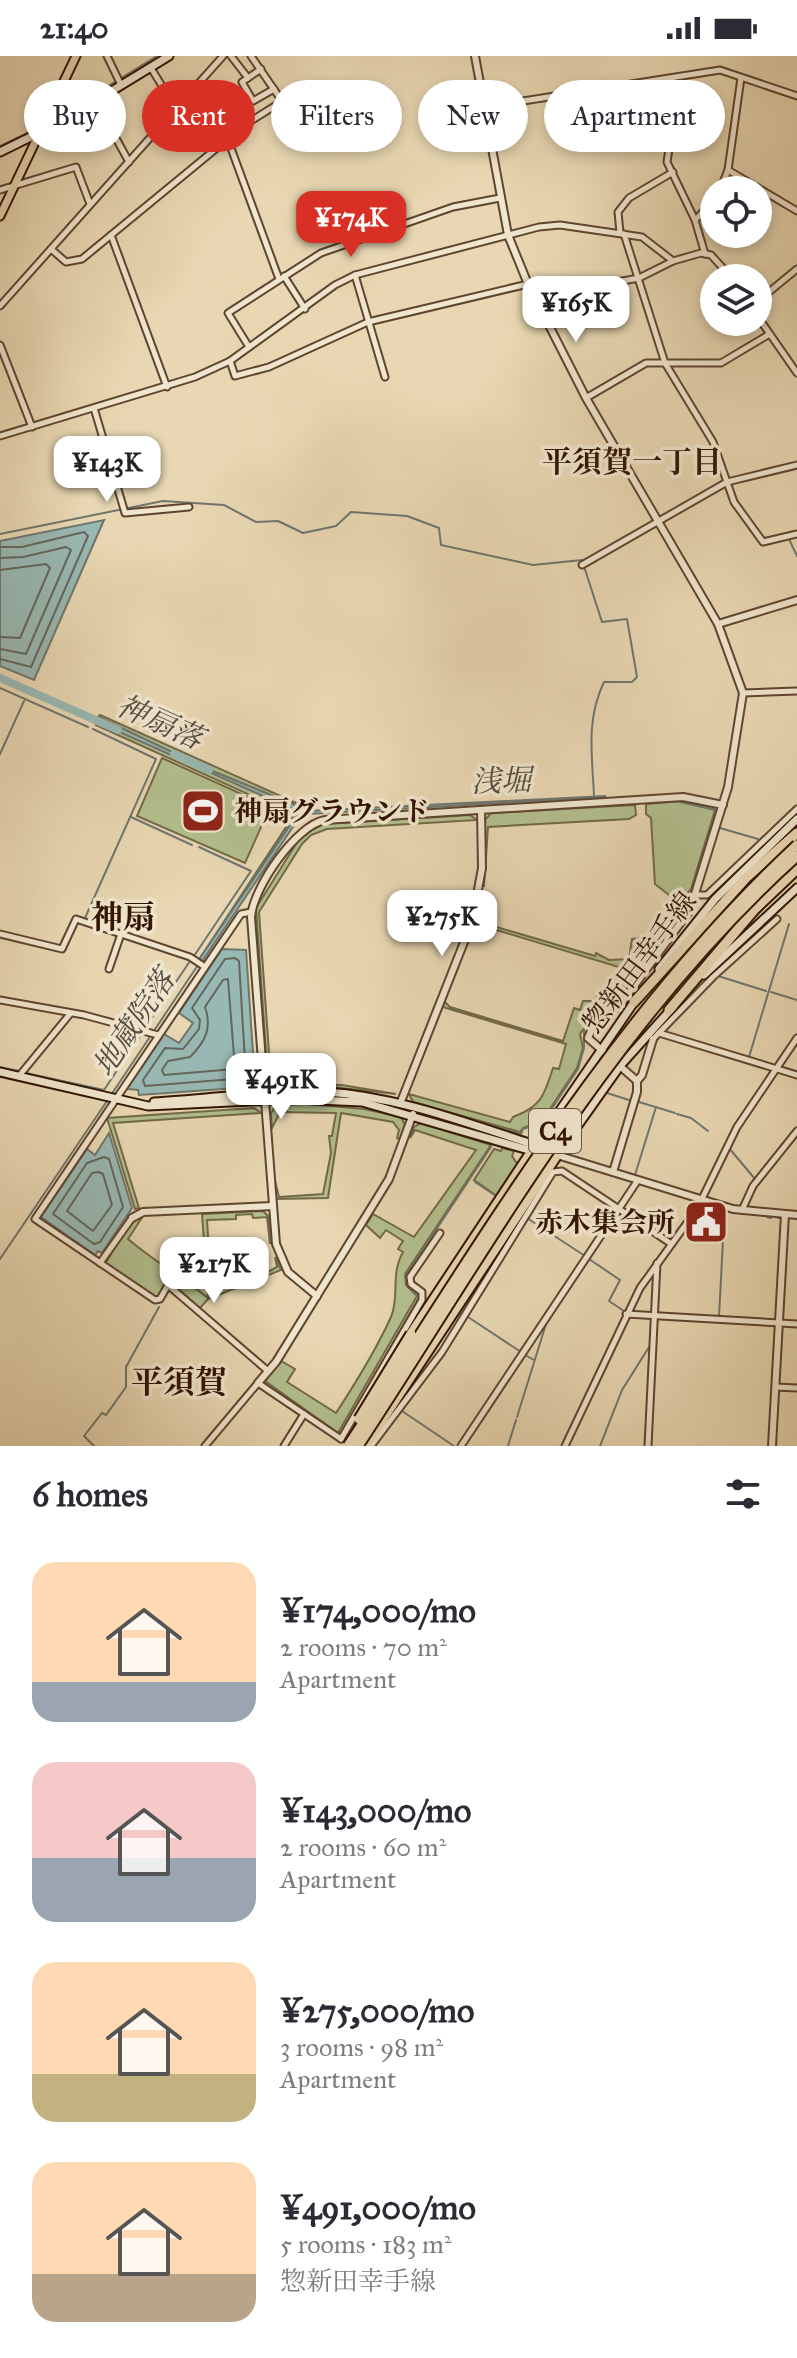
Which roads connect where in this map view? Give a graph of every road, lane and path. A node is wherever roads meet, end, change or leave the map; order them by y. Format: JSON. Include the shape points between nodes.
{"nodes":[{"id":1,"x":76,"y":56,"type":"edge"},
{"id":2,"x":107,"y":56,"type":"edge"},
{"id":3,"x":169,"y":56,"type":"edge"},
{"id":4,"x":223,"y":56,"type":"edge"},
{"id":5,"x":231,"y":56,"type":"edge"},
{"id":6,"x":251,"y":56,"type":"edge"},
{"id":7,"x":475,"y":56,"type":"edge"},
{"id":8,"x":158,"y":59,"type":"edge"},
{"id":9,"x":151,"y":68,"type":"junction"},
{"id":10,"x":261,"y":69,"type":"junction"},
{"id":11,"x":248,"y":78,"type":"junction"},
{"id":12,"x":672,"y":78,"type":"junction"},
{"id":13,"x":741,"y":78,"type":"junction"},
{"id":14,"x":64,"y":80,"type":"edge"},
{"id":15,"x":118,"y":80,"type":"edge"},
{"id":16,"x":158,"y":80,"type":"edge"},
{"id":17,"x":202,"y":80,"type":"edge"},
{"id":18,"x":480,"y":80,"type":"edge"},
{"id":19,"x":126,"y":83,"type":"edge"},
{"id":20,"x":271,"y":84,"type":"edge"},
{"id":21,"x":271,"y":91,"type":"edge"},
{"id":22,"x":797,"y":96,"type":"edge"},
{"id":23,"x":528,"y":100,"type":"edge"},
{"id":24,"x":24,"y":141,"type":"edge"},
{"id":25,"x":142,"y":147,"type":"edge"},
{"id":26,"x":0,"y":152,"type":"edge"},
{"id":27,"x":30,"y":152,"type":"edge"},
{"id":28,"x":124,"y":152,"type":"edge"},
{"id":29,"x":213,"y":152,"type":"edge"},
{"id":30,"x":233,"y":152,"type":"edge"},
{"id":31,"x":492,"y":152,"type":"edge"},
{"id":32,"x":129,"y":162,"type":"junction"},
{"id":33,"x":728,"y":170,"type":"junction"},
{"id":34,"x":673,"y":172,"type":"junction"},
{"id":35,"x":726,"y":176,"type":"edge"},
{"id":36,"x":14,"y":186,"type":"junction"},
{"id":37,"x":0,"y":190,"type":"edge"},
{"id":38,"x":500,"y":198,"type":"junction"},
{"id":39,"x":91,"y":205,"type":"junction"},
{"id":40,"x":797,"y":211,"type":"edge"},
{"id":41,"x":700,"y":215,"type":"edge"},
{"id":42,"x":0,"y":216,"type":"edge"},
{"id":43,"x":695,"y":220,"type":"junction"},
{"id":44,"x":622,"y":232,"type":"junction"},
{"id":45,"x":111,"y":235,"type":"junction"},
{"id":46,"x":508,"y":235,"type":"junction"},
{"id":47,"x":51,"y":249,"type":"junction"},
{"id":48,"x":705,"y":254,"type":"junction"},
{"id":49,"x":673,"y":261,"type":"junction"},
{"id":50,"x":720,"y":264,"type":"edge"},
{"id":51,"x":797,"y":269,"type":"edge"},
{"id":52,"x":355,"y":275,"type":"junction"},
{"id":53,"x":282,"y":278,"type":"junction"},
{"id":54,"x":639,"y":278,"type":"junction"},
{"id":55,"x":528,"y":284,"type":"junction"},
{"id":56,"x":772,"y":290,"type":"edge"},
{"id":57,"x":538,"y":304,"type":"junction"},
{"id":58,"x":0,"y":306,"type":"edge"},
{"id":59,"x":305,"y":309,"type":"junction"},
{"id":60,"x":368,"y":322,"type":"junction"},
{"id":61,"x":766,"y":336,"type":"edge"},
{"id":62,"x":769,"y":336,"type":"edge"},
{"id":63,"x":0,"y":345,"type":"edge"},
{"id":64,"x":249,"y":347,"type":"junction"},
{"id":65,"x":230,"y":361,"type":"junction"},
{"id":66,"x":665,"y":363,"type":"junction"},
{"id":67,"x":797,"y":373,"type":"edge"},
{"id":68,"x":385,"y":377,"type":"dead end"},
{"id":69,"x":167,"y":387,"type":"junction"},
{"id":70,"x":586,"y":398,"type":"junction"},
{"id":71,"x":94,"y":408,"type":"junction"},
{"id":72,"x":32,"y":427,"type":"junction"},
{"id":73,"x":0,"y":436,"type":"edge"},
{"id":74,"x":797,"y":465,"type":"edge"},
{"id":75,"x":727,"y":482,"type":"junction"},
{"id":76,"x":189,"y":507,"type":"dead end"},
{"id":77,"x":659,"y":521,"type":"junction"},
{"id":78,"x":797,"y":534,"type":"edge"},
{"id":79,"x":582,"y":565,"type":"dead end"},
{"id":80,"x":797,"y":600,"type":"edge"},
{"id":81,"x":718,"y":624,"type":"junction"},
{"id":82,"x":797,"y":691,"type":"edge"},
{"id":83,"x":743,"y":693,"type":"junction"},
{"id":84,"x":723,"y":805,"type":"junction"},
{"id":85,"x":797,"y":809,"type":"edge"},
{"id":86,"x":481,"y":810,"type":"junction"},
{"id":87,"x":797,"y":819,"type":"edge"},
{"id":88,"x":797,"y":833,"type":"edge"},
{"id":89,"x":797,"y":845,"type":"edge"},
{"id":90,"x":797,"y":856,"type":"edge"},
{"id":91,"x":797,"y":869,"type":"edge"},
{"id":92,"x":797,"y":888,"type":"edge"},
{"id":93,"x":696,"y":895,"type":"junction"},
{"id":94,"x":251,"y":912,"type":"junction"},
{"id":95,"x":777,"y":919,"type":"dead end"},
{"id":96,"x":0,"y":934,"type":"edge"},
{"id":97,"x":121,"y":934,"type":"junction"},
{"id":98,"x":205,"y":967,"type":"junction"},
{"id":99,"x":109,"y":969,"type":"dead end"},
{"id":100,"x":0,"y":1000,"type":"edge"},
{"id":101,"x":634,"y":1002,"type":"junction"},
{"id":102,"x":669,"y":1010,"type":"junction"},
{"id":103,"x":71,"y":1013,"type":"junction"},
{"id":104,"x":659,"y":1033,"type":"junction"},
{"id":105,"x":158,"y":1035,"type":"junction"},
{"id":106,"x":797,"y":1038,"type":"edge"},
{"id":107,"x":653,"y":1039,"type":"joint"},
{"id":108,"x":599,"y":1050,"type":"junction"},
{"id":109,"x":620,"y":1066,"type":"junction"},
{"id":110,"x":779,"y":1069,"type":"junction"},
{"id":111,"x":0,"y":1072,"type":"edge"},
{"id":112,"x":797,"y":1075,"type":"edge"},
{"id":113,"x":19,"y":1076,"type":"junction"},
{"id":114,"x":637,"y":1081,"type":"junction"},
{"id":115,"x":264,"y":1097,"type":"junction"},
{"id":116,"x":111,"y":1099,"type":"junction"},
{"id":117,"x":400,"y":1104,"type":"junction"},
{"id":118,"x":590,"y":1107,"type":"junction"},
{"id":119,"x":559,"y":1108,"type":"junction"},
{"id":120,"x":413,"y":1114,"type":"junction"},
{"id":121,"x":797,"y":1131,"type":"edge"},
{"id":122,"x":534,"y":1148,"type":"junction"},
{"id":123,"x":557,"y":1155,"type":"junction"},
{"id":124,"x":613,"y":1172,"type":"junction"},
{"id":125,"x":638,"y":1180,"type":"junction"},
{"id":126,"x":701,"y":1199,"type":"junction"},
{"id":127,"x":273,"y":1206,"type":"junction"},
{"id":128,"x":620,"y":1210,"type":"junction"},
{"id":129,"x":742,"y":1210,"type":"junction"},
{"id":130,"x":785,"y":1214,"type":"junction"},
{"id":131,"x":797,"y":1215,"type":"edge"},
{"id":132,"x":132,"y":1218,"type":"joint"},
{"id":133,"x":440,"y":1233,"type":"dead end"},
{"id":134,"x":670,"y":1243,"type":"junction"},
{"id":135,"x":100,"y":1263,"type":"junction"},
{"id":136,"x":657,"y":1263,"type":"junction"},
{"id":137,"x":317,"y":1296,"type":"junction"},
{"id":138,"x":626,"y":1314,"type":"junction"},
{"id":139,"x":656,"y":1317,"type":"junction"},
{"id":140,"x":779,"y":1323,"type":"junction"},
{"id":141,"x":797,"y":1324,"type":"edge"},
{"id":142,"x":268,"y":1371,"type":"junction"},
{"id":143,"x":258,"y":1383,"type":"junction"},
{"id":144,"x":776,"y":1387,"type":"junction"},
{"id":145,"x":797,"y":1388,"type":"edge"},
{"id":146,"x":304,"y":1414,"type":"junction"},
{"id":147,"x":346,"y":1444,"type":"edge"},
{"id":148,"x":205,"y":1446,"type":"edge"},
{"id":149,"x":284,"y":1446,"type":"edge"},
{"id":150,"x":358,"y":1446,"type":"edge"},
{"id":151,"x":368,"y":1446,"type":"edge"},
{"id":152,"x":461,"y":1446,"type":"edge"},
{"id":153,"x":565,"y":1446,"type":"edge"},
{"id":154,"x":648,"y":1446,"type":"edge"},
{"id":155,"x":772,"y":1446,"type":"edge"}],
"edges":[{"from":1,"to":14,"type":"main road"},
{"from":2,"to":15,"type":"street"},
{"from":3,"to":8,"type":"main road"},
{"from":4,"to":17,"type":"street"},
{"from":5,"to":11,"type":"street"},
{"from":6,"to":10,"type":"street"},
{"from":7,"to":18,"type":"street"},
{"from":8,"to":9,"type":"main road"},
{"from":9,"to":16,"type":"street"},
{"from":9,"to":19,"type":"main road"},
{"from":10,"to":11,"type":"street"},
{"from":10,"to":20,"type":"street"},
{"from":11,"to":21,"type":"street","via":[[242,82],[253,101]]},
{"from":12,"to":13,"type":"street","via":[[720,70]]},
{"from":12,"to":23,"type":"street"},
{"from":12,"to":34,"type":"street","via":[[676,103],[667,162]]},
{"from":13,"to":22,"type":"street"},
{"from":13,"to":33,"type":"street"},
{"from":24,"to":26,"type":"main road"},
{"from":25,"to":32,"type":"street"},
{"from":27,"to":36,"type":"main road"},
{"from":28,"to":32,"type":"street"},
{"from":29,"to":45,"type":"street"},
{"from":30,"to":53,"type":"street"},
{"from":31,"to":38,"type":"street"},
{"from":32,"to":39,"type":"street"},
{"from":33,"to":35,"type":"street"},
{"from":33,"to":40,"type":"street"},
{"from":34,"to":43,"type":"street"},
{"from":34,"to":44,"type":"street","via":[[629,198],[616,217]]},
{"from":36,"to":37,"type":"street"},
{"from":36,"to":39,"type":"street","via":[[76,167]]},
{"from":36,"to":42,"type":"main road"},
{"from":38,"to":46,"type":"street"},
{"from":38,"to":53,"type":"street","via":[[453,207],[321,253]]},
{"from":39,"to":47,"type":"street"},
{"from":41,"to":43,"type":"street"},
{"from":43,"to":48,"type":"street"},
{"from":44,"to":46,"type":"street","via":[[560,225]]},
{"from":44,"to":49,"type":"street","via":[[649,241]]},
{"from":44,"to":54,"type":"street"},
{"from":45,"to":47,"type":"street","via":[[72,263]]},
{"from":45,"to":69,"type":"street"},
{"from":46,"to":52,"type":"street"},
{"from":46,"to":55,"type":"street"},
{"from":47,"to":58,"type":"street"},
{"from":48,"to":49,"type":"street"},
{"from":48,"to":50,"type":"street"},
{"from":49,"to":54,"type":"street"},
{"from":51,"to":56,"type":"street"},
{"from":52,"to":59,"type":"street"},
{"from":52,"to":60,"type":"street"},
{"from":53,"to":59,"type":"street"},
{"from":53,"to":64,"type":"street","via":[[228,313]]},
{"from":54,"to":57,"type":"street","via":[[584,288]]},
{"from":54,"to":66,"type":"street"},
{"from":55,"to":57,"type":"street"},
{"from":55,"to":60,"type":"street"},
{"from":57,"to":70,"type":"street"},
{"from":59,"to":64,"type":"street"},
{"from":60,"to":65,"type":"street","via":[[258,370],[235,376]]},
{"from":60,"to":68,"type":"street"},
{"from":61,"to":66,"type":"street","via":[[721,363]]},
{"from":62,"to":67,"type":"street"},
{"from":63,"to":72,"type":"street"},
{"from":64,"to":65,"type":"street"},
{"from":65,"to":69,"type":"street"},
{"from":66,"to":70,"type":"street","via":[[646,363]]},
{"from":66,"to":75,"type":"street","via":[[713,442]]},
{"from":69,"to":71,"type":"street"},
{"from":70,"to":77,"type":"street"},
{"from":71,"to":72,"type":"street"},
{"from":71,"to":76,"type":"street","via":[[125,513]]},
{"from":72,"to":73,"type":"street"},
{"from":74,"to":75,"type":"street"},
{"from":75,"to":77,"type":"street"},
{"from":75,"to":78,"type":"street","via":[[734,502],[763,542]]},
{"from":77,"to":79,"type":"street"},
{"from":77,"to":81,"type":"street"},
{"from":80,"to":81,"type":"street"},
{"from":81,"to":83,"type":"street"},
{"from":82,"to":83,"type":"street"},
{"from":83,"to":84,"type":"street"},
{"from":84,"to":86,"type":"street","via":[[683,797]]},
{"from":84,"to":93,"type":"street"},
{"from":85,"to":93,"type":"street","via":[[707,895]]},
{"from":86,"to":94,"type":"street","via":[[311,823],[294,839]]},
{"from":86,"to":117,"type":"street","via":[[482,868],[472,922]]},
{"from":87,"to":101,"type":"main road","name":"惣新田幸手線","via":[[715,899]]},
{"from":88,"to":101,"type":"highway","via":[[747,877]]},
{"from":89,"to":147,"type":"highway","number":"C4","bridge":true,"via":[[710,931],[615,1045]]},
{"from":90,"to":150,"type":"highway","number":"C4","bridge":true,"via":[[715,936],[628,1039]]},
{"from":91,"to":102,"type":"highway","via":[[748,917]]},
{"from":92,"to":102,"type":"main road","name":"惣新田幸手線"},
{"from":93,"to":108,"type":"street","via":[[685,919],[623,1001],[591,1031],[589,1042]]},
{"from":94,"to":98,"type":"street","via":[[241,914]]},
{"from":94,"to":115,"type":"street"},
{"from":95,"to":104,"type":"street"},
{"from":96,"to":97,"type":"street","via":[[62,949],[76,919]]},
{"from":97,"to":98,"type":"street"},
{"from":97,"to":99,"type":"street"},
{"from":98,"to":105,"type":"street"},
{"from":100,"to":103,"type":"street"},
{"from":101,"to":108,"type":"main road","name":"惣新田幸手線"},
{"from":102,"to":109,"type":"main road","name":"惣新田幸手線"},
{"from":103,"to":105,"type":"street"},
{"from":103,"to":113,"type":"street"},
{"from":104,"to":107,"type":"street"},
{"from":104,"to":110,"type":"street"},
{"from":105,"to":116,"type":"street"},
{"from":106,"to":110,"type":"street"},
{"from":107,"to":114,"type":"street"},
{"from":108,"to":109,"type":"street"},
{"from":108,"to":119,"type":"main road","name":"惣新田幸手線"},
{"from":109,"to":114,"type":"street"},
{"from":109,"to":118,"type":"main road","name":"惣新田幸手線"},
{"from":110,"to":112,"type":"street"},
{"from":110,"to":126,"type":"street","via":[[737,1127]]},
{"from":111,"to":113,"type":"main road"},
{"from":113,"to":116,"type":"main road"},
{"from":114,"to":124,"type":"street"},
{"from":115,"to":116,"type":"main road"},
{"from":115,"to":117,"type":"main road","via":[[327,1092]]},
{"from":115,"to":120,"type":"main road","via":[[345,1100]]},
{"from":115,"to":127,"type":"street"},
{"from":116,"to":135,"type":"street","via":[[35,1219]]},
{"from":117,"to":122,"type":"main road"},
{"from":118,"to":119,"type":"main road","via":[[569,1125],[562,1123]]},
{"from":118,"to":123,"type":"main road","name":"惣新田幸手線"},
{"from":119,"to":122,"type":"main road","name":"惣新田幸手線"},
{"from":120,"to":122,"type":"main road"},
{"from":120,"to":137,"type":"street","via":[[389,1179]]},
{"from":121,"to":129,"type":"street","via":[[753,1186]]},
{"from":122,"to":123,"type":"main road"},
{"from":122,"to":147,"type":"highway","bridge":true,"via":[[411,1334]]},
{"from":123,"to":124,"type":"street"},
{"from":123,"to":151,"type":"highway"},
{"from":124,"to":125,"type":"street"},
{"from":125,"to":126,"type":"street"},
{"from":125,"to":128,"type":"street"},
{"from":126,"to":129,"type":"street"},
{"from":126,"to":134,"type":"street"},
{"from":127,"to":132,"type":"street","via":[[143,1212]]},
{"from":127,"to":137,"type":"street","via":[[284,1266]]},
{"from":128,"to":134,"type":"street"},
{"from":128,"to":151,"type":"street","via":[[562,1171],[550,1174],[442,1352]]},
{"from":128,"to":152,"type":"street"},
{"from":129,"to":130,"type":"street"},
{"from":130,"to":131,"type":"street"},
{"from":130,"to":140,"type":"street"},
{"from":132,"to":135,"type":"street"},
{"from":133,"to":147,"type":"street","via":[[410,1277],[422,1300]]},
{"from":134,"to":136,"type":"street"},
{"from":135,"to":142,"type":"street","via":[[156,1301],[168,1285]]},
{"from":136,"to":138,"type":"street"},
{"from":136,"to":139,"type":"street"},
{"from":137,"to":142,"type":"street"},
{"from":138,"to":139,"type":"street"},
{"from":138,"to":153,"type":"street"},
{"from":139,"to":140,"type":"street"},
{"from":139,"to":154,"type":"street"},
{"from":140,"to":141,"type":"street"},
{"from":140,"to":144,"type":"street"},
{"from":142,"to":143,"type":"street"},
{"from":143,"to":146,"type":"street"},
{"from":143,"to":148,"type":"street"},
{"from":144,"to":145,"type":"street"},
{"from":144,"to":155,"type":"street"},
{"from":146,"to":147,"type":"street"},
{"from":146,"to":149,"type":"street"}]}
